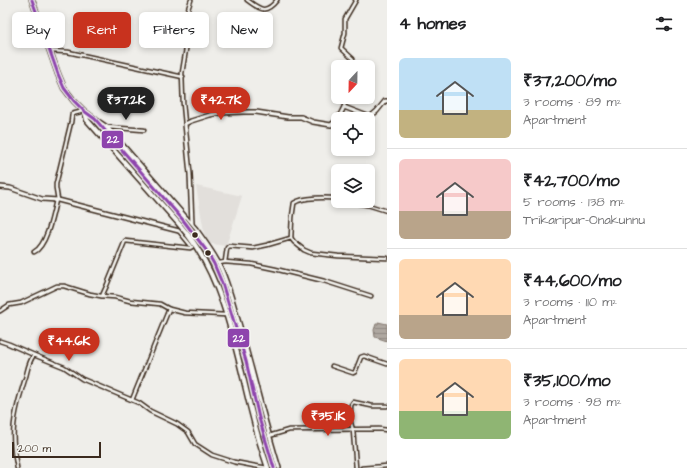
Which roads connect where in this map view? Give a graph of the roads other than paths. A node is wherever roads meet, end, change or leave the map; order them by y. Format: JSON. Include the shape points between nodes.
{"nodes":[{"id":1,"x":32,"y":0,"type":"edge"},
{"id":2,"x":190,"y":0,"type":"edge"},
{"id":3,"x":247,"y":0,"type":"edge"},
{"id":4,"x":277,"y":0,"type":"edge"},
{"id":5,"x":356,"y":0,"type":"edge"},
{"id":6,"x":50,"y":51,"type":"junction"},
{"id":7,"x":352,"y":60,"type":"edge"},
{"id":8,"x":183,"y":77,"type":"junction"},
{"id":9,"x":387,"y":101,"type":"edge"},
{"id":10,"x":345,"y":104,"type":"edge"},
{"id":11,"x":344,"y":107,"type":"junction"},
{"id":12,"x":84,"y":111,"type":"junction"},
{"id":13,"x":342,"y":112,"type":"edge"},
{"id":14,"x":95,"y":119,"type":"junction"},
{"id":15,"x":185,"y":124,"type":"junction"},
{"id":16,"x":331,"y":125,"type":"edge"},
{"id":17,"x":107,"y":126,"type":"junction"},
{"id":18,"x":144,"y":130,"type":"dead end"},
{"id":19,"x":0,"y":188,"type":"edge"},
{"id":20,"x":331,"y":198,"type":"edge"},
{"id":21,"x":57,"y":199,"type":"junction"},
{"id":22,"x":375,"y":207,"type":"edge"},
{"id":23,"x":387,"y":211,"type":"edge"},
{"id":24,"x":192,"y":224,"type":"junction"},
{"id":25,"x":179,"y":231,"type":"junction"},
{"id":26,"x":291,"y":238,"type":"junction"},
{"id":27,"x":34,"y":252,"type":"dead end"},
{"id":28,"x":387,"y":258,"type":"edge"},
{"id":29,"x":225,"y":262,"type":"junction"},
{"id":30,"x":219,"y":263,"type":"junction"},
{"id":31,"x":102,"y":296,"type":"junction"},
{"id":32,"x":371,"y":296,"type":"dead end"},
{"id":33,"x":169,"y":309,"type":"junction"},
{"id":34,"x":0,"y":311,"type":"edge"},
{"id":35,"x":226,"y":314,"type":"junction"},
{"id":36,"x":0,"y":341,"type":"edge"},
{"id":37,"x":34,"y":355,"type":"junction"},
{"id":38,"x":387,"y":364,"type":"edge"},
{"id":39,"x":332,"y":366,"type":"dead end"},
{"id":40,"x":132,"y":400,"type":"junction"},
{"id":41,"x":387,"y":406,"type":"edge"},
{"id":42,"x":353,"y":430,"type":"junction"},
{"id":43,"x":387,"y":430,"type":"edge"},
{"id":44,"x":270,"y":436,"type":"junction"},
{"id":45,"x":272,"y":453,"type":"junction"},
{"id":46,"x":387,"y":466,"type":"edge"},
{"id":47,"x":263,"y":467,"type":"edge"},
{"id":48,"x":17,"y":468,"type":"edge"},
{"id":49,"x":268,"y":468,"type":"edge"},
{"id":50,"x":274,"y":468,"type":"edge"},
{"id":51,"x":279,"y":468,"type":"edge"},
{"id":52,"x":356,"y":468,"type":"edge"},
{"id":53,"x":362,"y":468,"type":"edge"}],
"edges":[{"from":1,"to":6,"type":"highway"},
{"from":2,"to":8,"type":"street"},
{"from":3,"to":4,"type":"street","via":[[265,10]]},
{"from":5,"to":7,"type":"street","via":[[345,19],[345,34],[341,48]]},
{"from":6,"to":8,"type":"street","via":[[68,52]]},
{"from":6,"to":12,"type":"highway","via":[[64,88]]},
{"from":8,"to":15,"type":"street"},
{"from":9,"to":11,"type":"street","via":[[370,117]]},
{"from":10,"to":11,"type":"street"},
{"from":11,"to":13,"type":"street"},
{"from":12,"to":14,"type":"highway"},
{"from":12,"to":21,"type":"street","via":[[72,114],[56,184]]},
{"from":12,"to":35,"type":"highway","bridge":true,"via":[[87,120],[179,224],[202,255]]},
{"from":14,"to":17,"type":"street"},
{"from":14,"to":45,"type":"highway","bridge":true,"via":[[193,232],[214,264],[246,361],[259,418]]},
{"from":15,"to":16,"type":"street","via":[[220,113],[256,112],[301,117]]},
{"from":15,"to":24,"type":"street"},
{"from":17,"to":18,"type":"street"},
{"from":17,"to":24,"type":"street"},
{"from":19,"to":21,"type":"street","via":[[10,188],[42,199]]},
{"from":20,"to":26,"type":"street","via":[[294,203]]},
{"from":21,"to":25,"type":"street"},
{"from":21,"to":27,"type":"street","via":[[42,244]]},
{"from":22,"to":23,"type":"street"},
{"from":24,"to":25,"type":"street"},
{"from":24,"to":30,"type":"street"},
{"from":25,"to":31,"type":"street","via":[[192,247],[125,241]]},
{"from":26,"to":28,"type":"street","via":[[311,253]]},
{"from":26,"to":29,"type":"street","via":[[253,248],[229,246]]},
{"from":29,"to":30,"type":"street"},
{"from":29,"to":32,"type":"street","via":[[262,266]]},
{"from":30,"to":44,"type":"street","via":[[244,339]]},
{"from":31,"to":33,"type":"street","via":[[160,304]]},
{"from":31,"to":34,"type":"street","via":[[57,286]]},
{"from":33,"to":35,"type":"street"},
{"from":33,"to":40,"type":"street"},
{"from":35,"to":49,"type":"highway"},
{"from":36,"to":37,"type":"street"},
{"from":37,"to":40,"type":"street"},
{"from":37,"to":48,"type":"street","via":[[30,360],[15,416],[13,433]]},
{"from":38,"to":39,"type":"street","via":[[364,356],[353,373]]},
{"from":40,"to":47,"type":"street","via":[[183,428],[195,444],[212,455]]},
{"from":41,"to":42,"type":"street","via":[[352,403],[350,420]]},
{"from":42,"to":43,"type":"street"},
{"from":42,"to":44,"type":"street","via":[[289,430]]},
{"from":42,"to":52,"type":"street"},
{"from":44,"to":45,"type":"street"},
{"from":45,"to":50,"type":"highway"},
{"from":45,"to":51,"type":"street"},
{"from":46,"to":53,"type":"street"},
{"from":47,"to":49,"type":"street"}]}
